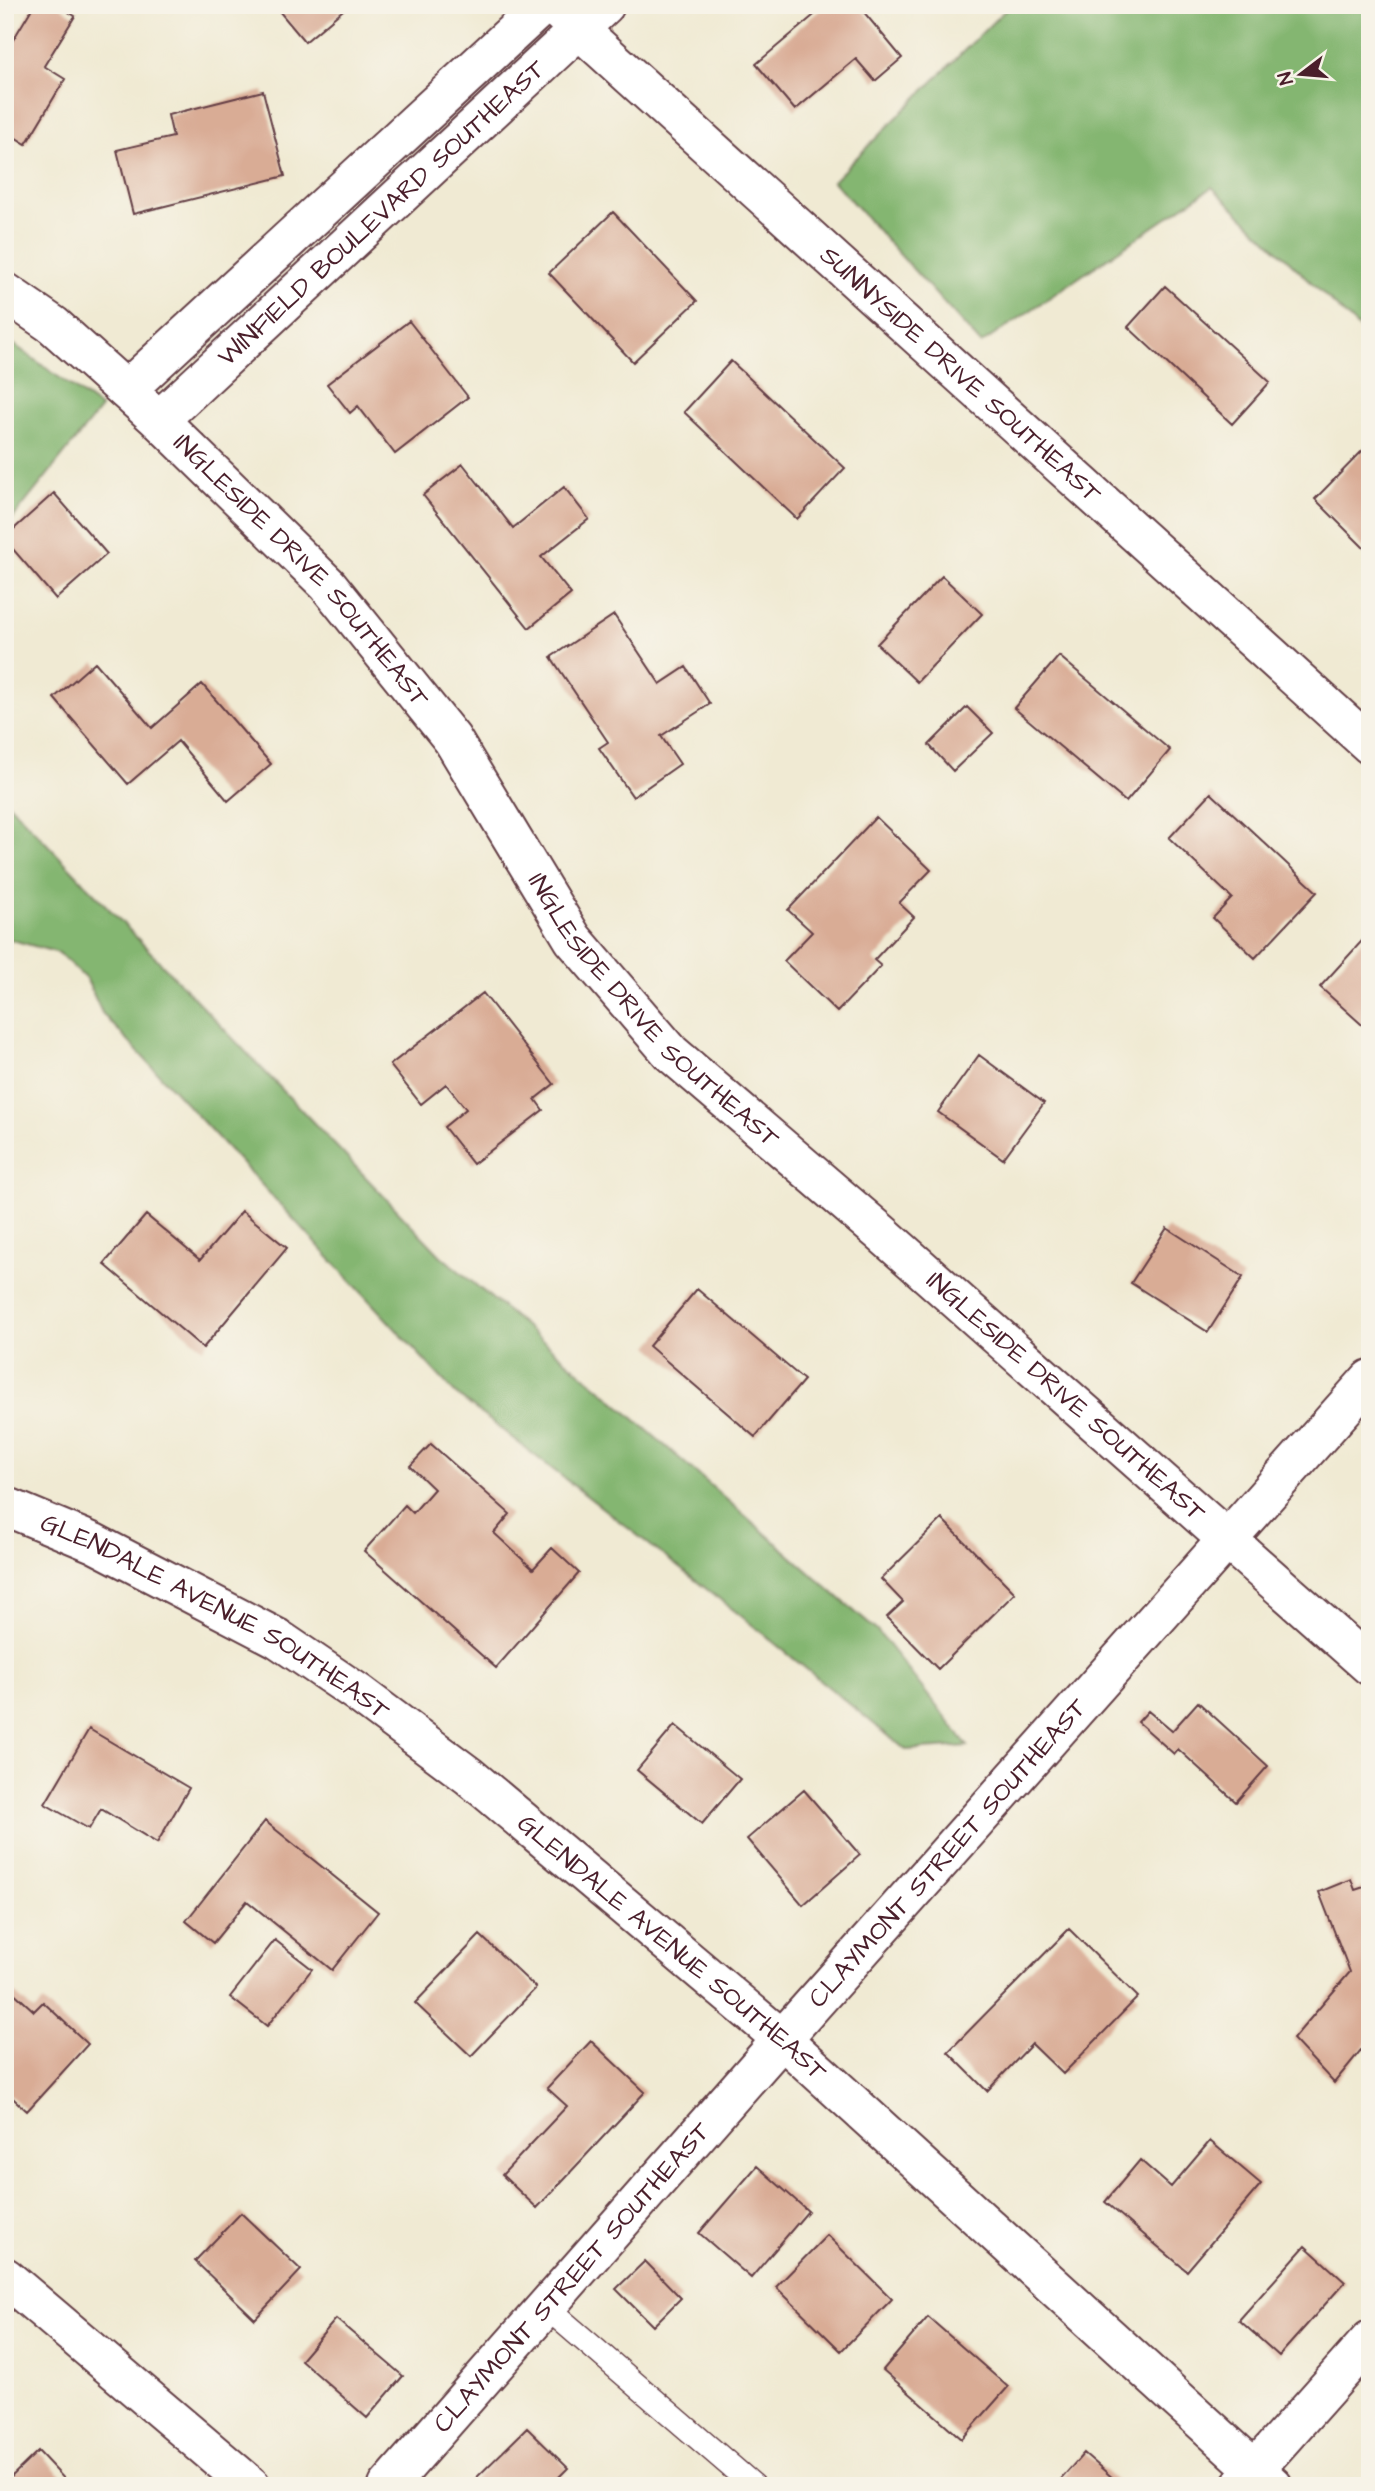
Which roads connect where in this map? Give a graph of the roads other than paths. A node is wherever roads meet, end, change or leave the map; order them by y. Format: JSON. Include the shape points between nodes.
{"nodes":[{"id":1,"x":543,"y":5,"type":"edge"},
{"id":2,"x":578,"y":13,"type":"edge"},
{"id":3,"x":284,"y":245,"type":"junction"},
{"id":4,"x":314,"y":276,"type":"junction"},
{"id":5,"x":5,"y":292,"type":"edge"},
{"id":6,"x":127,"y":390,"type":"junction"},
{"id":7,"x":159,"y":420,"type":"junction"},
{"id":8,"x":1370,"y":745,"type":"edge"},
{"id":9,"x":1370,"y":1380,"type":"edge"},
{"id":10,"x":5,"y":1506,"type":"edge"},
{"id":11,"x":1226,"y":1539,"type":"junction"},
{"id":12,"x":1370,"y":1666,"type":"edge"},
{"id":13,"x":782,"y":2039,"type":"junction"},
{"id":14,"x":5,"y":2277,"type":"edge"},
{"id":15,"x":546,"y":2307,"type":"junction"},
{"id":16,"x":1370,"y":2340,"type":"edge"},
{"id":17,"x":1256,"y":2480,"type":"edge"},
{"id":18,"x":251,"y":2486,"type":"edge"},
{"id":19,"x":388,"y":2486,"type":"edge"},
{"id":20,"x":754,"y":2486,"type":"edge"}],
"edges":[{"from":1,"to":3,"type":"street","name":"WINFIELD BOULEVARD SOUTHEAST"},
{"from":2,"to":4,"type":"street","name":"WINFIELD BOULEVARD SOUTHEAST"},
{"from":2,"to":8,"type":"street","name":"SUNNYSIDE DRIVE SOUTHEAST"},
{"from":3,"to":4,"type":"lane"},
{"from":3,"to":6,"type":"street","name":"WINFIELD BOULEVARD SOUTHEAST"},
{"from":4,"to":7,"type":"street","name":"WINFIELD BOULEVARD SOUTHEAST"},
{"from":5,"to":6,"type":"street","name":"INGLESIDE DRIVE SOUTHEAST","via":[[53,325]]},
{"from":6,"to":7,"type":"street","name":"INGLESIDE DRIVE SOUTHEAST"},
{"from":7,"to":11,"type":"street","name":"INGLESIDE DRIVE SOUTHEAST","via":[[337,595],[452,739],[573,939],[671,1053]]},
{"from":9,"to":11,"type":"street","name":"CLAYMONT STREET SOUTHEAST"},
{"from":10,"to":13,"type":"street","name":"GLENDALE AVENUE SOUTHEAST","via":[[94,1543],[276,1638],[358,1693],[468,1776]]},
{"from":11,"to":12,"type":"street","name":"INGLESIDE DRIVE SOUTHEAST"},
{"from":11,"to":13,"type":"street","name":"CLAYMONT STREET SOUTHEAST"},
{"from":13,"to":15,"type":"street","name":"CLAYMONT STREET SOUTHEAST"},
{"from":13,"to":17,"type":"street","name":"GLENDALE AVENUE SOUTHEAST"},
{"from":14,"to":18,"type":"street"},
{"from":15,"to":19,"type":"street","name":"CLAYMONT STREET SOUTHEAST"},
{"from":15,"to":20,"type":"lane"},
{"from":16,"to":17,"type":"street"}]}
